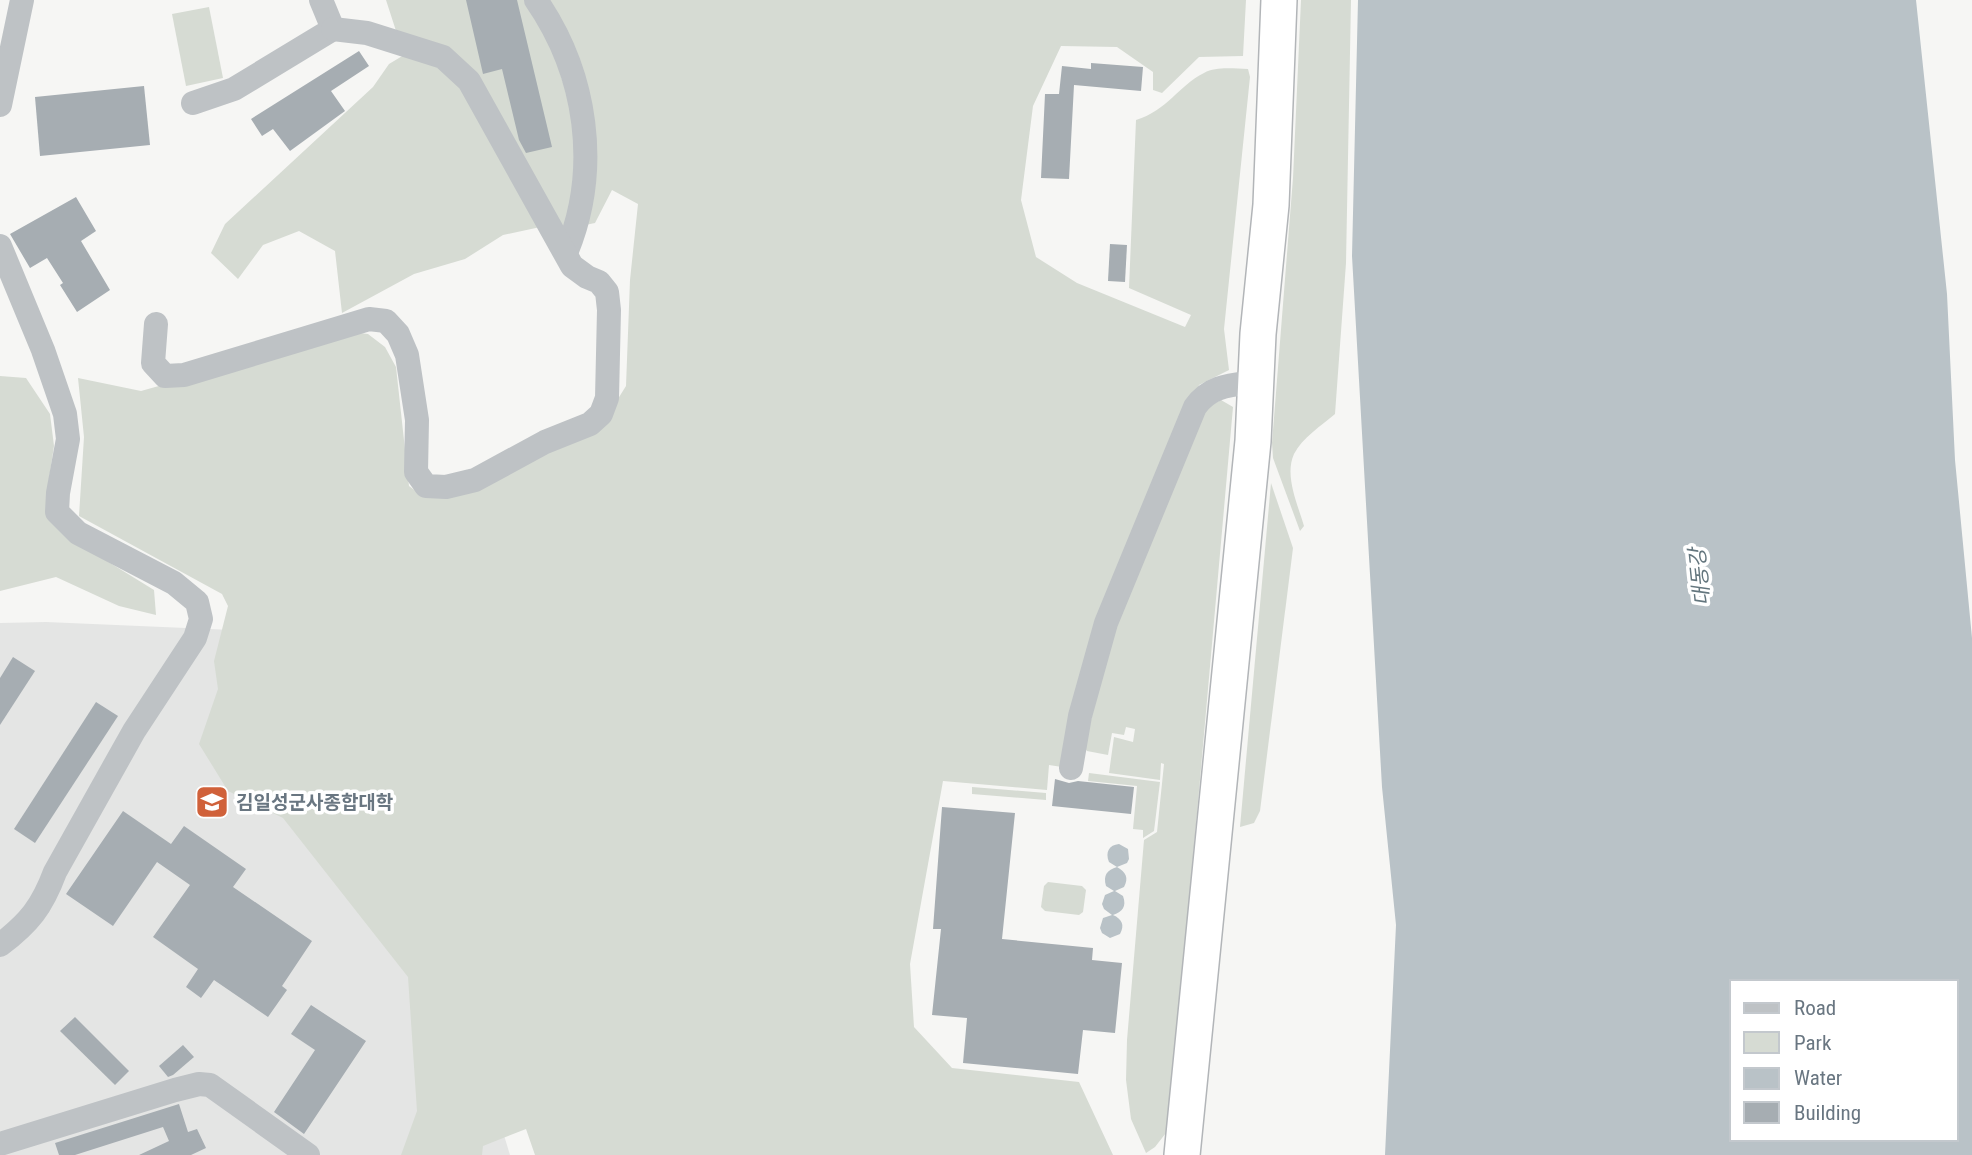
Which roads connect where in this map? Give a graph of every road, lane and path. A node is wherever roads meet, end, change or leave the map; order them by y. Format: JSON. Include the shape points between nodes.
{"nodes":[{"id":1,"x":22,"y":0,"type":"edge"},
{"id":2,"x":321,"y":0,"type":"edge"},
{"id":3,"x":536,"y":0,"type":"edge"},
{"id":4,"x":1279,"y":0,"type":"edge"},
{"id":5,"x":332,"y":29,"type":"junction"},
{"id":6,"x":193,"y":103,"type":"dead end"},
{"id":7,"x":0,"y":105,"type":"edge"},
{"id":8,"x":0,"y":246,"type":"edge"},
{"id":9,"x":566,"y":253,"type":"junction"},
{"id":10,"x":156,"y":324,"type":"dead end"},
{"id":11,"x":1256,"y":382,"type":"junction"},
{"id":12,"x":1071,"y":768,"type":"dead end"},
{"id":13,"x":0,"y":945,"type":"edge"},
{"id":14,"x":0,"y":1144,"type":"edge"},
{"id":15,"x":308,"y":1155,"type":"edge"},
{"id":16,"x":1182,"y":1155,"type":"edge"}],
"edges":[{"from":1,"to":7,"type":"lane"},
{"from":2,"to":5,"type":"lane"},
{"from":3,"to":9,"type":"lane","via":[[554,26],[575,79],[586,132],[583,191]]},
{"from":4,"to":11,"type":"highway","via":[[1271,205]]},
{"from":5,"to":6,"type":"lane","via":[[234,89]]},
{"from":5,"to":9,"type":"lane","via":[[367,33],[443,57],[469,81]]},
{"from":8,"to":13,"type":"lane","via":[[65,414],[68,439],[57,512],[78,533],[174,583],[197,602],[201,619],[195,638],[134,730],[55,872],[46,897],[31,919]]},
{"from":9,"to":10,"type":"lane","via":[[572,266],[607,292],[607,398],[601,414],[590,424],[545,442],[475,480],[446,487],[426,486],[415,472],[417,420],[407,355],[386,321],[369,319],[184,375],[165,376],[153,363]]},
{"from":11,"to":12,"type":"lane","via":[[1209,391],[1195,407],[1106,623]]},
{"from":11,"to":16,"type":"highway"},
{"from":14,"to":15,"type":"lane","via":[[200,1084],[210,1085]]}]}
